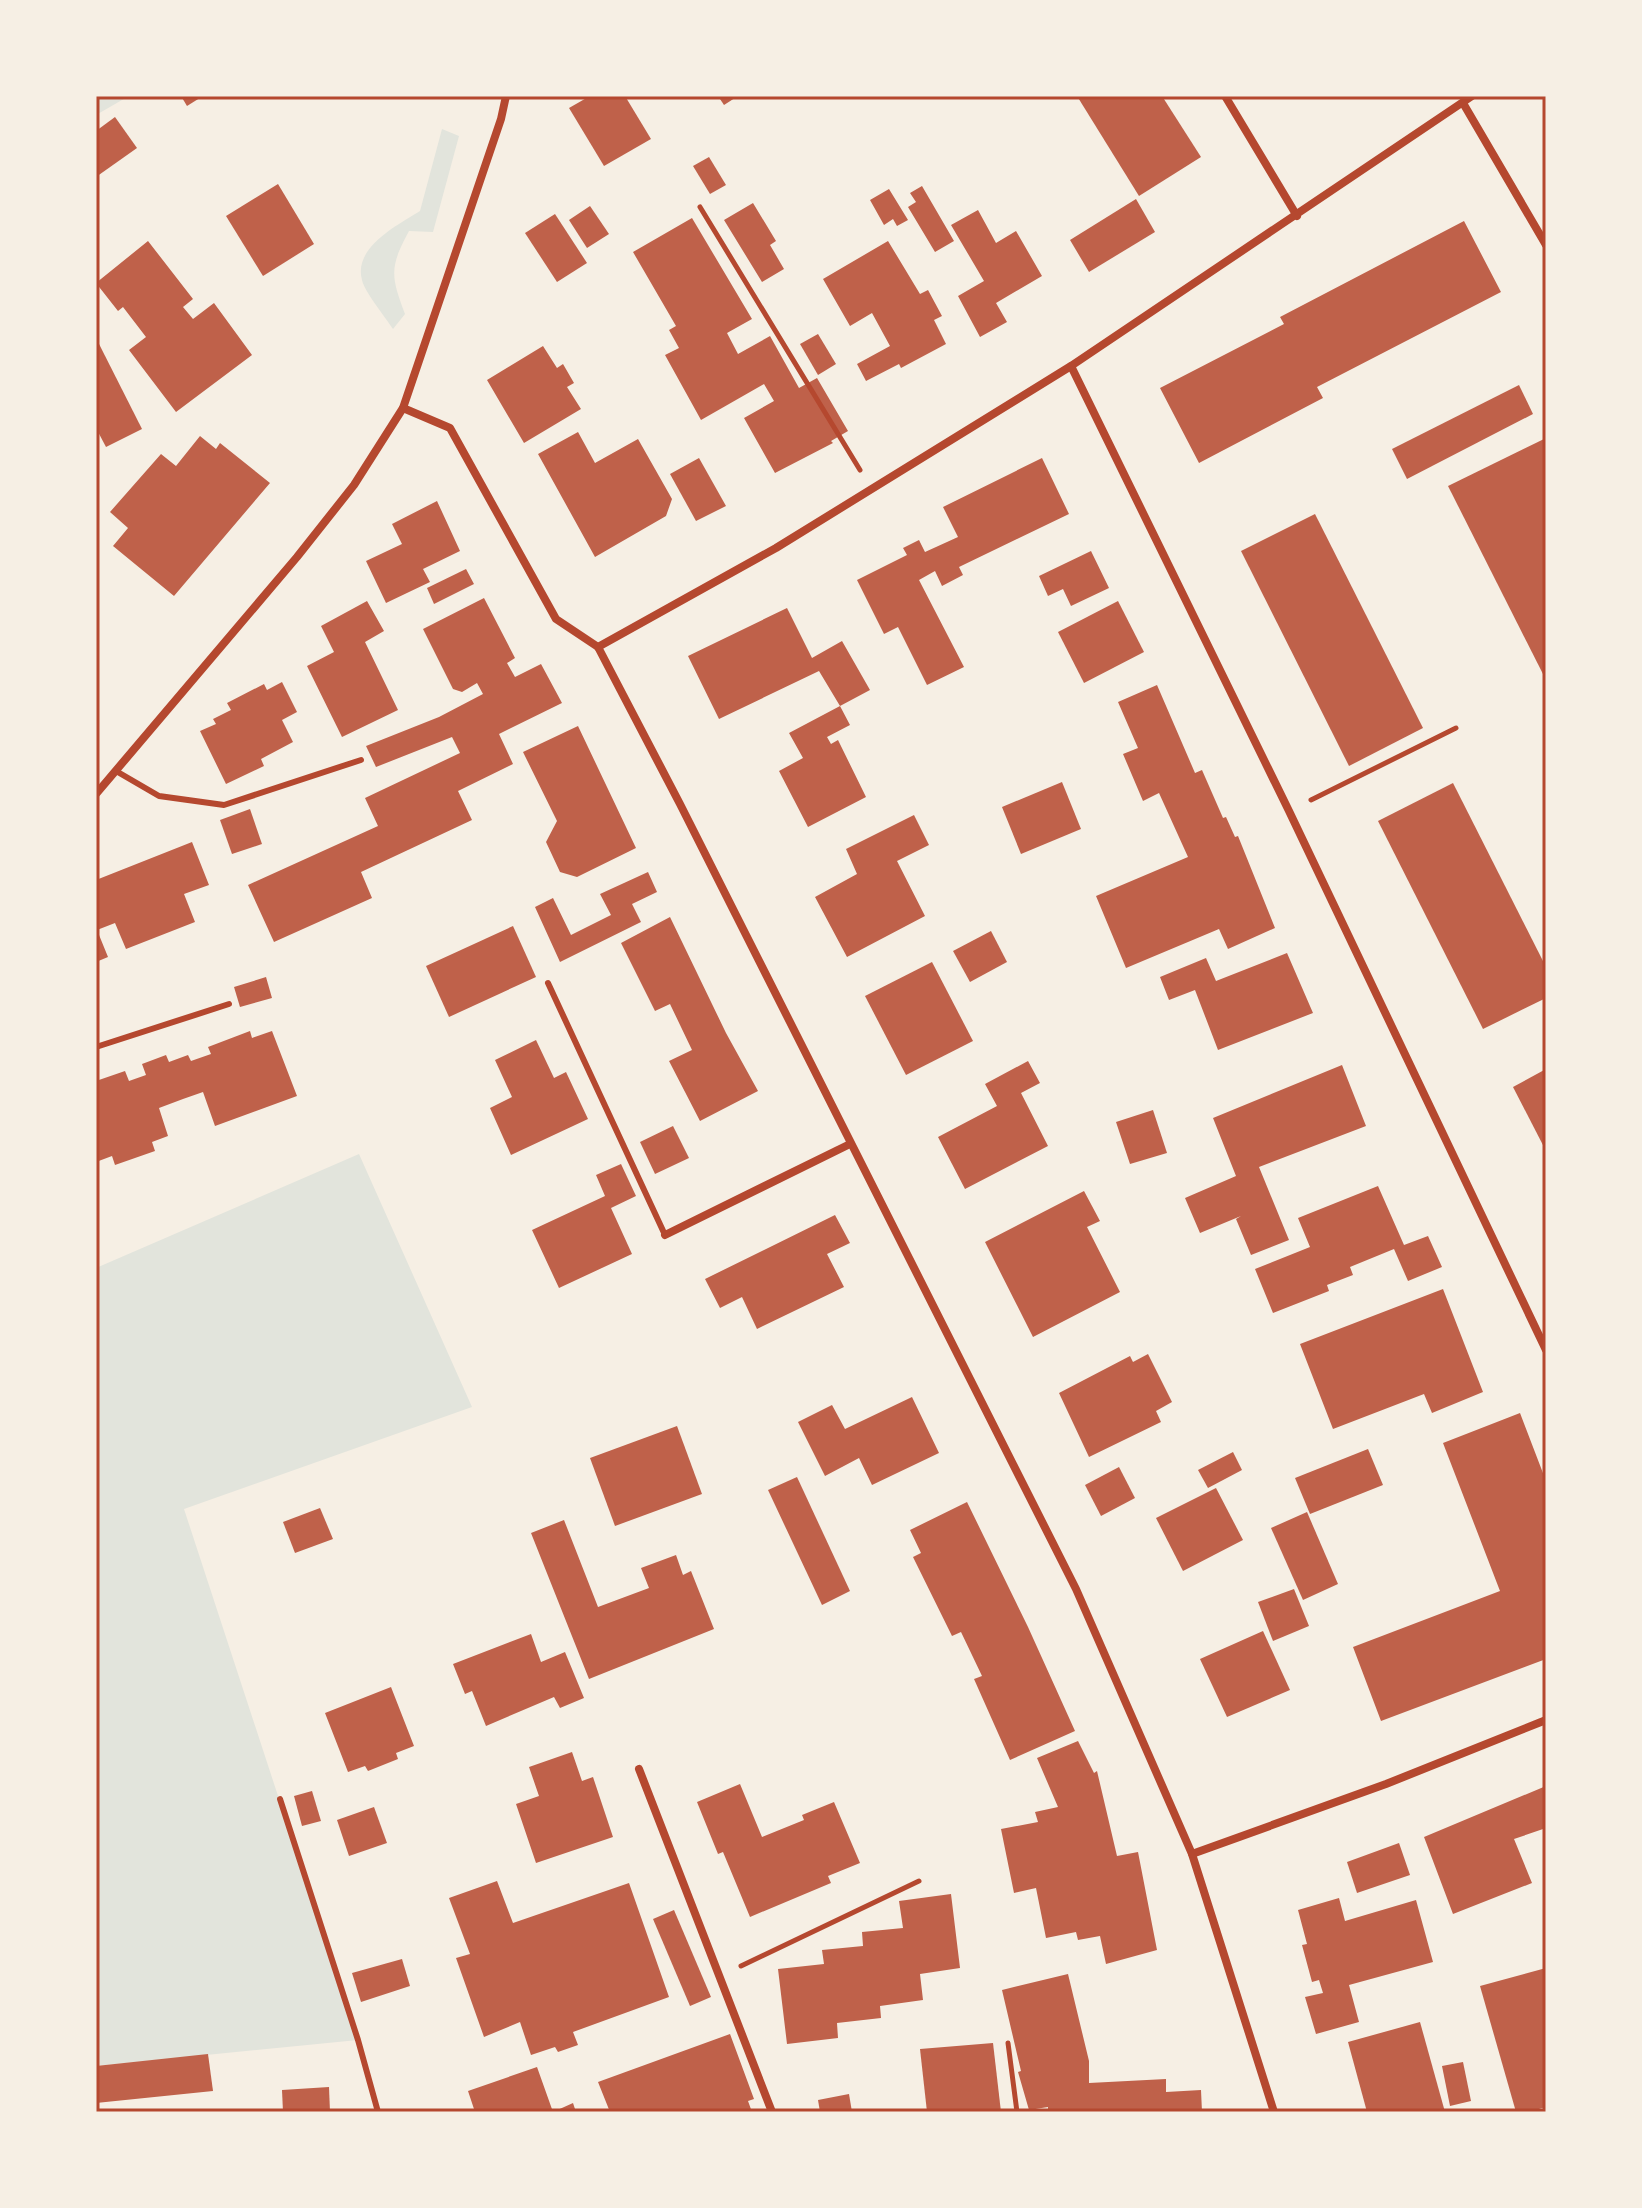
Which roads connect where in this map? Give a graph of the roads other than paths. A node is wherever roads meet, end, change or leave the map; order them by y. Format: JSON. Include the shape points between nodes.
{"nodes":[{"id":1,"x":506,"y":96,"type":"edge"},
{"id":2,"x":1225,"y":96,"type":"edge"},
{"id":3,"x":1472,"y":96,"type":"edge"},
{"id":4,"x":1463,"y":103,"type":"junction"},
{"id":5,"x":1297,"y":216,"type":"junction"},
{"id":6,"x":1546,"y":245,"type":"edge"},
{"id":7,"x":1071,"y":366,"type":"junction"},
{"id":8,"x":403,"y":408,"type":"junction"},
{"id":9,"x":598,"y":647,"type":"junction"},
{"id":10,"x":361,"y":760,"type":"dead end"},
{"id":11,"x":116,"y":771,"type":"junction"},
{"id":12,"x":96,"y":794,"type":"edge"},
{"id":13,"x":548,"y":983,"type":"dead end"},
{"id":14,"x":229,"y":1004,"type":"dead end"},
{"id":15,"x":96,"y":1047,"type":"edge"},
{"id":16,"x":850,"y":1144,"type":"junction"},
{"id":17,"x":665,"y":1235,"type":"joint"},
{"id":18,"x":1546,"y":1350,"type":"edge"},
{"id":19,"x":1546,"y":1720,"type":"edge"},
{"id":20,"x":639,"y":1769,"type":"dead end"},
{"id":21,"x":280,"y":1799,"type":"dead end"},
{"id":22,"x":1192,"y":1854,"type":"junction"},
{"id":23,"x":378,"y":2112,"type":"edge"},
{"id":24,"x":772,"y":2112,"type":"edge"},
{"id":25,"x":1274,"y":2112,"type":"edge"}],
"edges":[{"from":1,"to":8,"type":"street"},
{"from":2,"to":5,"type":"street"},
{"from":3,"to":4,"type":"street"},
{"from":4,"to":5,"type":"street"},
{"from":4,"to":6,"type":"street"},
{"from":5,"to":7,"type":"street"},
{"from":7,"to":9,"type":"street","via":[[776,548]]},
{"from":7,"to":18,"type":"street"},
{"from":8,"to":9,"type":"street","via":[[450,428],[556,619]]},
{"from":8,"to":11,"type":"street","via":[[344,497]]},
{"from":9,"to":16,"type":"street"},
{"from":10,"to":11,"type":"lane","via":[[224,805],[159,796]]},
{"from":11,"to":12,"type":"street"},
{"from":13,"to":17,"type":"lane"},
{"from":14,"to":15,"type":"lane"},
{"from":16,"to":17,"type":"street"},
{"from":16,"to":22,"type":"street","via":[[1076,1589]]},
{"from":19,"to":22,"type":"street"},
{"from":20,"to":24,"type":"street"},
{"from":21,"to":23,"type":"lane"},
{"from":22,"to":25,"type":"street"}]}
